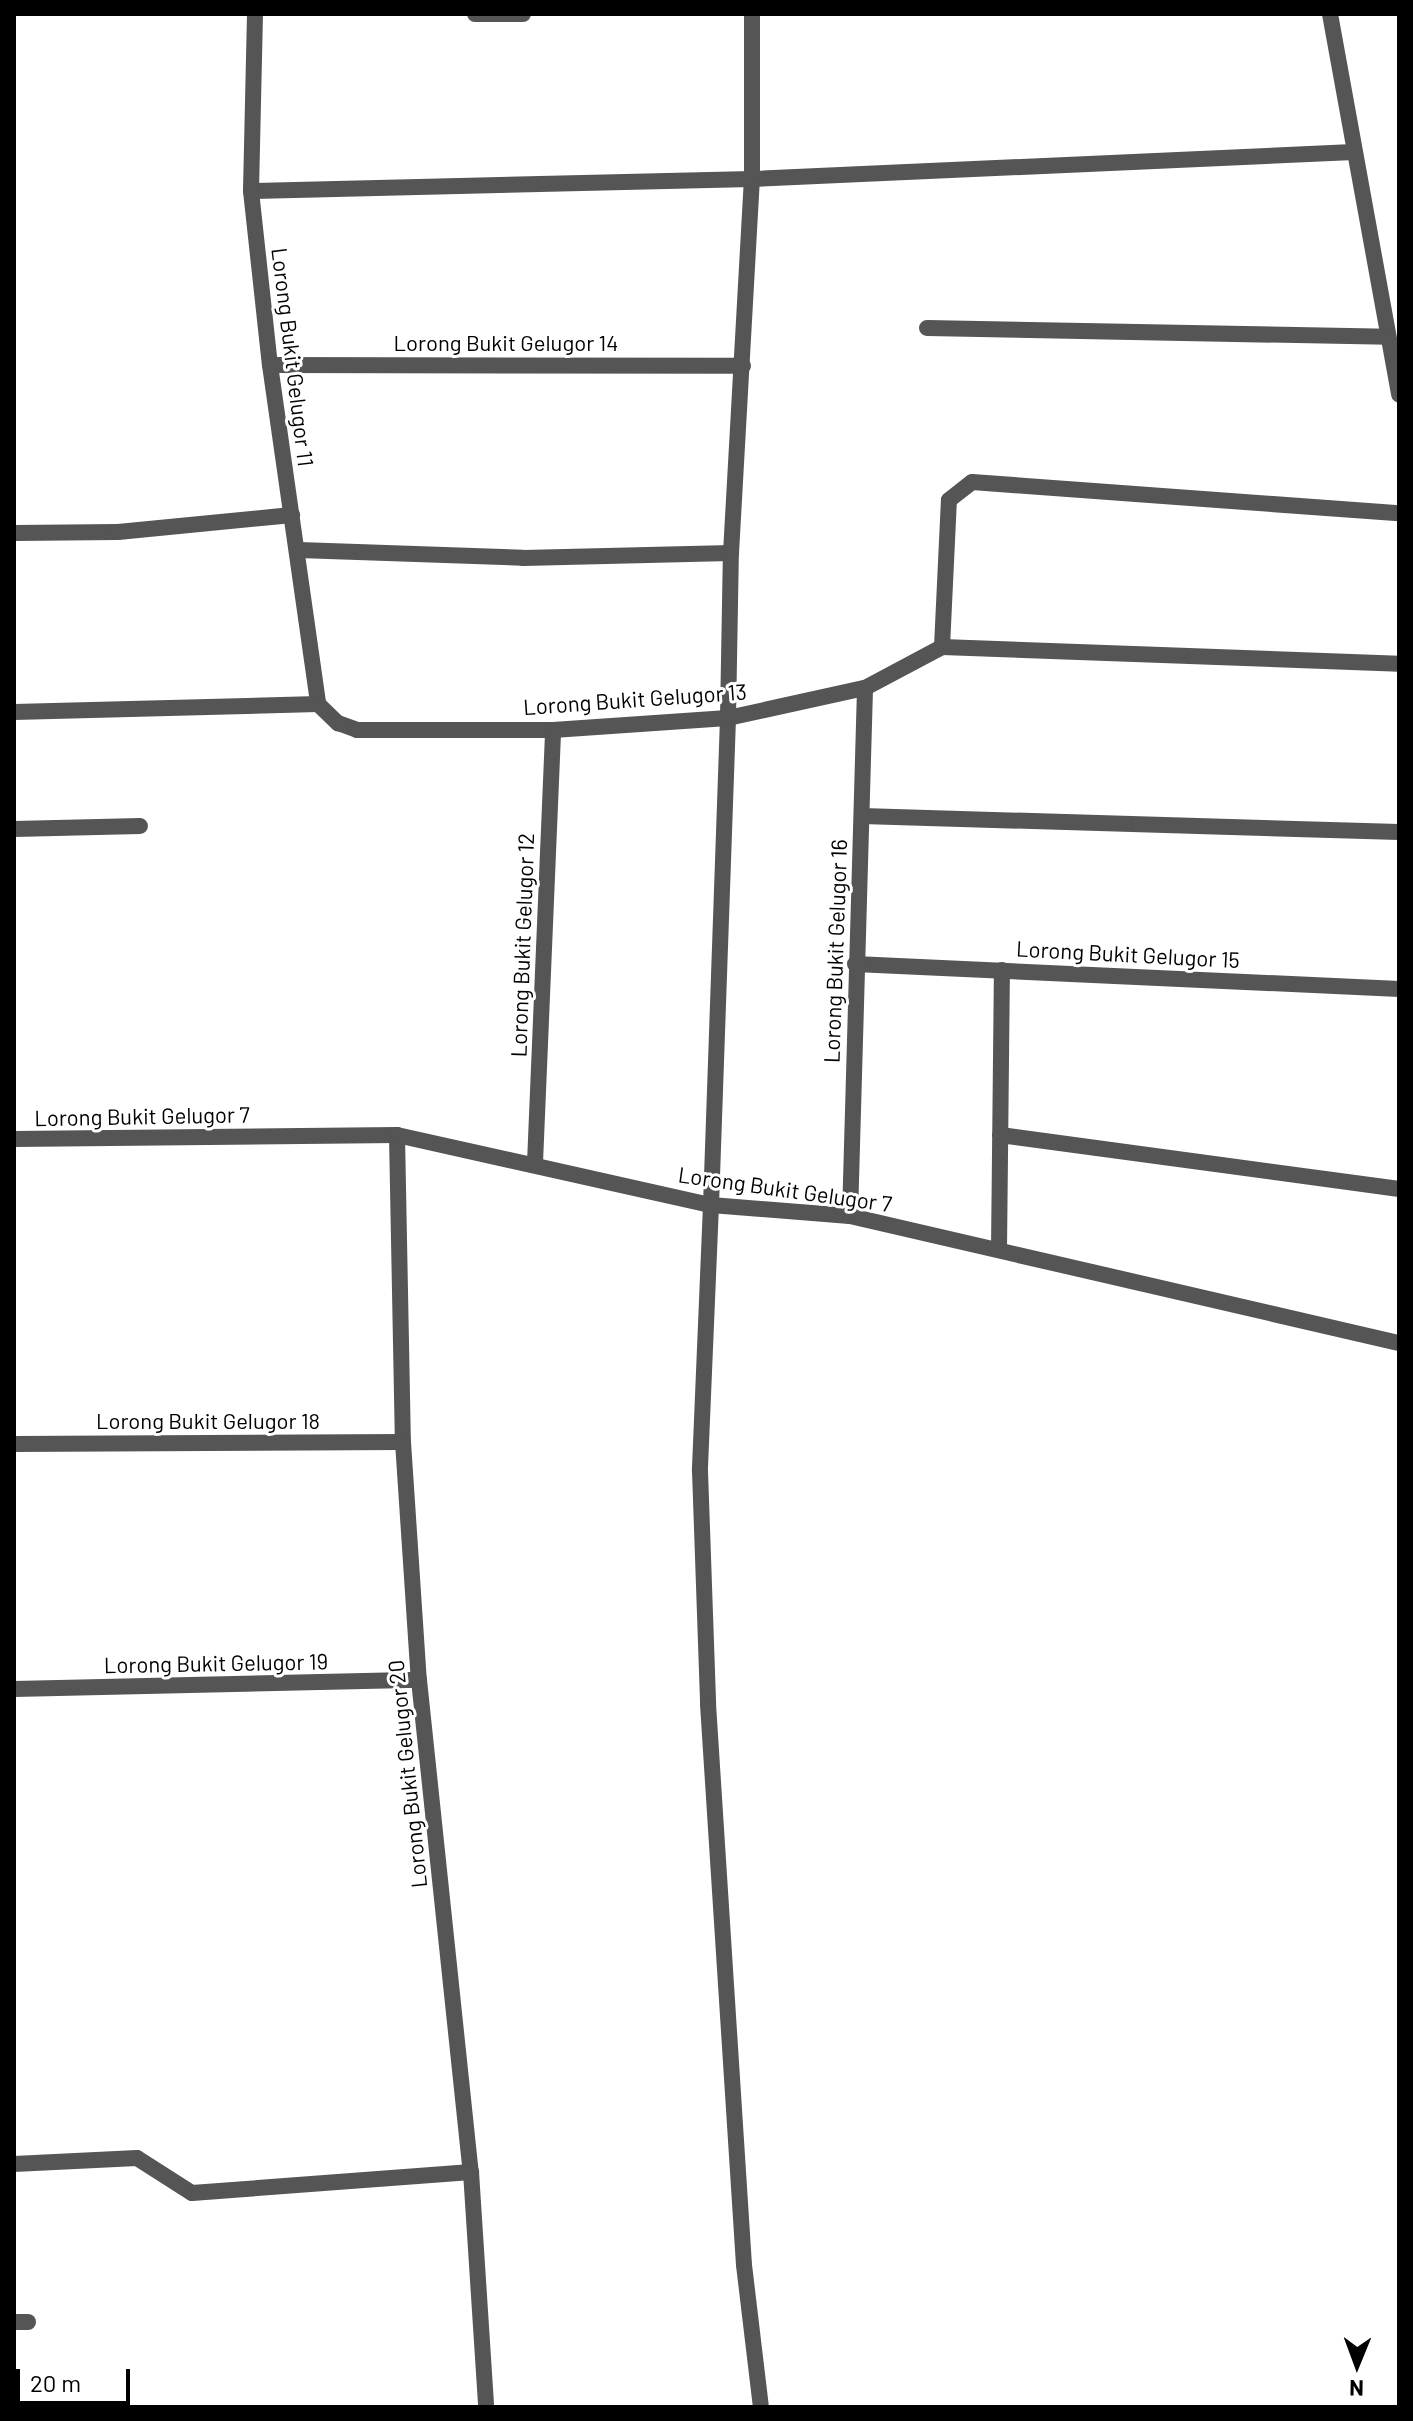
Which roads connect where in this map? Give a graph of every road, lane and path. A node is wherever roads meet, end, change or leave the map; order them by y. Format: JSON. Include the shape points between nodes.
{"nodes":[{"id":1,"x":255,"y":14,"type":"edge"},
{"id":2,"x":475,"y":14,"type":"edge"},
{"id":3,"x":523,"y":14,"type":"edge"},
{"id":4,"x":752,"y":14,"type":"edge"},
{"id":5,"x":1330,"y":14,"type":"edge"},
{"id":6,"x":1353,"y":152,"type":"junction"},
{"id":7,"x":752,"y":179,"type":"junction"},
{"id":8,"x":251,"y":191,"type":"junction"},
{"id":9,"x":927,"y":328,"type":"dead end"},
{"id":10,"x":1388,"y":337,"type":"junction"},
{"id":11,"x":270,"y":365,"type":"junction"},
{"id":12,"x":743,"y":366,"type":"junction"},
{"id":13,"x":1399,"y":395,"type":"edge"},
{"id":14,"x":1399,"y":513,"type":"edge"},
{"id":15,"x":292,"y":515,"type":"junction"},
{"id":16,"x":14,"y":533,"type":"edge"},
{"id":17,"x":299,"y":550,"type":"junction"},
{"id":18,"x":731,"y":553,"type":"junction"},
{"id":19,"x":942,"y":647,"type":"junction"},
{"id":20,"x":1399,"y":664,"type":"edge"},
{"id":21,"x":865,"y":688,"type":"junction"},
{"id":22,"x":318,"y":704,"type":"junction"},
{"id":23,"x":14,"y":712,"type":"edge"},
{"id":24,"x":728,"y":718,"type":"junction"},
{"id":25,"x":553,"y":730,"type":"junction"},
{"id":26,"x":862,"y":816,"type":"junction"},
{"id":27,"x":140,"y":826,"type":"dead end"},
{"id":28,"x":14,"y":829,"type":"edge"},
{"id":29,"x":1399,"y":832,"type":"edge"},
{"id":30,"x":855,"y":964,"type":"junction"},
{"id":31,"x":1002,"y":970,"type":"junction"},
{"id":32,"x":1399,"y":989,"type":"edge"},
{"id":33,"x":397,"y":1135,"type":"junction"},
{"id":34,"x":1000,"y":1135,"type":"junction"},
{"id":35,"x":14,"y":1139,"type":"edge"},
{"id":36,"x":535,"y":1163,"type":"junction"},
{"id":37,"x":1399,"y":1189,"type":"edge"},
{"id":38,"x":711,"y":1205,"type":"junction"},
{"id":39,"x":850,"y":1216,"type":"junction"},
{"id":40,"x":999,"y":1250,"type":"junction"},
{"id":41,"x":1399,"y":1343,"type":"edge"},
{"id":42,"x":403,"y":1442,"type":"junction"},
{"id":43,"x":14,"y":1444,"type":"edge"},
{"id":44,"x":419,"y":1680,"type":"junction"},
{"id":45,"x":14,"y":1689,"type":"edge"},
{"id":46,"x":14,"y":2164,"type":"edge"},
{"id":47,"x":471,"y":2172,"type":"junction"},
{"id":48,"x":486,"y":2407,"type":"edge"},
{"id":49,"x":761,"y":2407,"type":"edge"}],
"edges":[{"from":1,"to":8,"type":"street","name":"Lorong Bukit Gelugor 11"},
{"from":2,"to":3,"type":"street"},
{"from":4,"to":7,"type":"street"},
{"from":5,"to":6,"type":"street"},
{"from":6,"to":7,"type":"street"},
{"from":6,"to":10,"type":"street"},
{"from":7,"to":8,"type":"street"},
{"from":7,"to":12,"type":"street"},
{"from":8,"to":11,"type":"street","name":"Lorong Bukit Gelugor 11"},
{"from":9,"to":10,"type":"street"},
{"from":10,"to":13,"type":"street"},
{"from":11,"to":12,"type":"street","name":"Lorong Bukit Gelugor 14"},
{"from":11,"to":15,"type":"street","name":"Lorong Bukit Gelugor 11"},
{"from":12,"to":18,"type":"street"},
{"from":14,"to":19,"type":"street","via":[[972,482],[949,500]]},
{"from":15,"to":16,"type":"street","via":[[118,532]]},
{"from":15,"to":17,"type":"street","name":"Lorong Bukit Gelugor 11"},
{"from":17,"to":18,"type":"street","via":[[523,558]]},
{"from":17,"to":22,"type":"street","name":"Lorong Bukit Gelugor 11"},
{"from":18,"to":24,"type":"street"},
{"from":19,"to":20,"type":"street"},
{"from":19,"to":21,"type":"street","name":"Lorong Bukit Gelugor 13"},
{"from":21,"to":24,"type":"street","name":"Lorong Bukit Gelugor 13"},
{"from":21,"to":26,"type":"street","name":"Lorong Bukit Gelugor 16"},
{"from":22,"to":23,"type":"street"},
{"from":22,"to":25,"type":"street","name":"Lorong Bukit Gelugor 13","via":[[338,723],[357,730]]},
{"from":24,"to":25,"type":"street","name":"Lorong Bukit Gelugor 13"},
{"from":24,"to":38,"type":"street"},
{"from":25,"to":36,"type":"street","name":"Lorong Bukit Gelugor 12"},
{"from":26,"to":29,"type":"street"},
{"from":26,"to":30,"type":"street","name":"Lorong Bukit Gelugor 16"},
{"from":27,"to":28,"type":"street"},
{"from":30,"to":31,"type":"street","name":"Lorong Bukit Gelugor 15"},
{"from":30,"to":39,"type":"street","name":"Lorong Bukit Gelugor 16"},
{"from":31,"to":32,"type":"street","name":"Lorong Bukit Gelugor 15"},
{"from":31,"to":34,"type":"street"},
{"from":33,"to":35,"type":"street","name":"Lorong Bukit Gelugor 7"},
{"from":33,"to":36,"type":"street","name":"Lorong Bukit Gelugor 7"},
{"from":33,"to":42,"type":"street","name":"Lorong Bukit Gelugor 20"},
{"from":34,"to":37,"type":"street"},
{"from":34,"to":40,"type":"street"},
{"from":36,"to":38,"type":"street","name":"Lorong Bukit Gelugor 7"},
{"from":38,"to":39,"type":"street","name":"Lorong Bukit Gelugor 7"},
{"from":38,"to":49,"type":"street","via":[[700,1471],[708,1704],[744,2265]]},
{"from":39,"to":40,"type":"street","name":"Lorong Bukit Gelugor 7"},
{"from":40,"to":41,"type":"street","name":"Lorong Bukit Gelugor 7"},
{"from":42,"to":43,"type":"street","name":"Lorong Bukit Gelugor 18"},
{"from":42,"to":44,"type":"street","name":"Lorong Bukit Gelugor 20"},
{"from":44,"to":45,"type":"street","name":"Lorong Bukit Gelugor 19"},
{"from":44,"to":47,"type":"street","name":"Lorong Bukit Gelugor 20"},
{"from":46,"to":47,"type":"street","via":[[137,2158],[192,2193]]},
{"from":47,"to":48,"type":"street","name":"Lorong Bukit Gelugor 20"}]}
